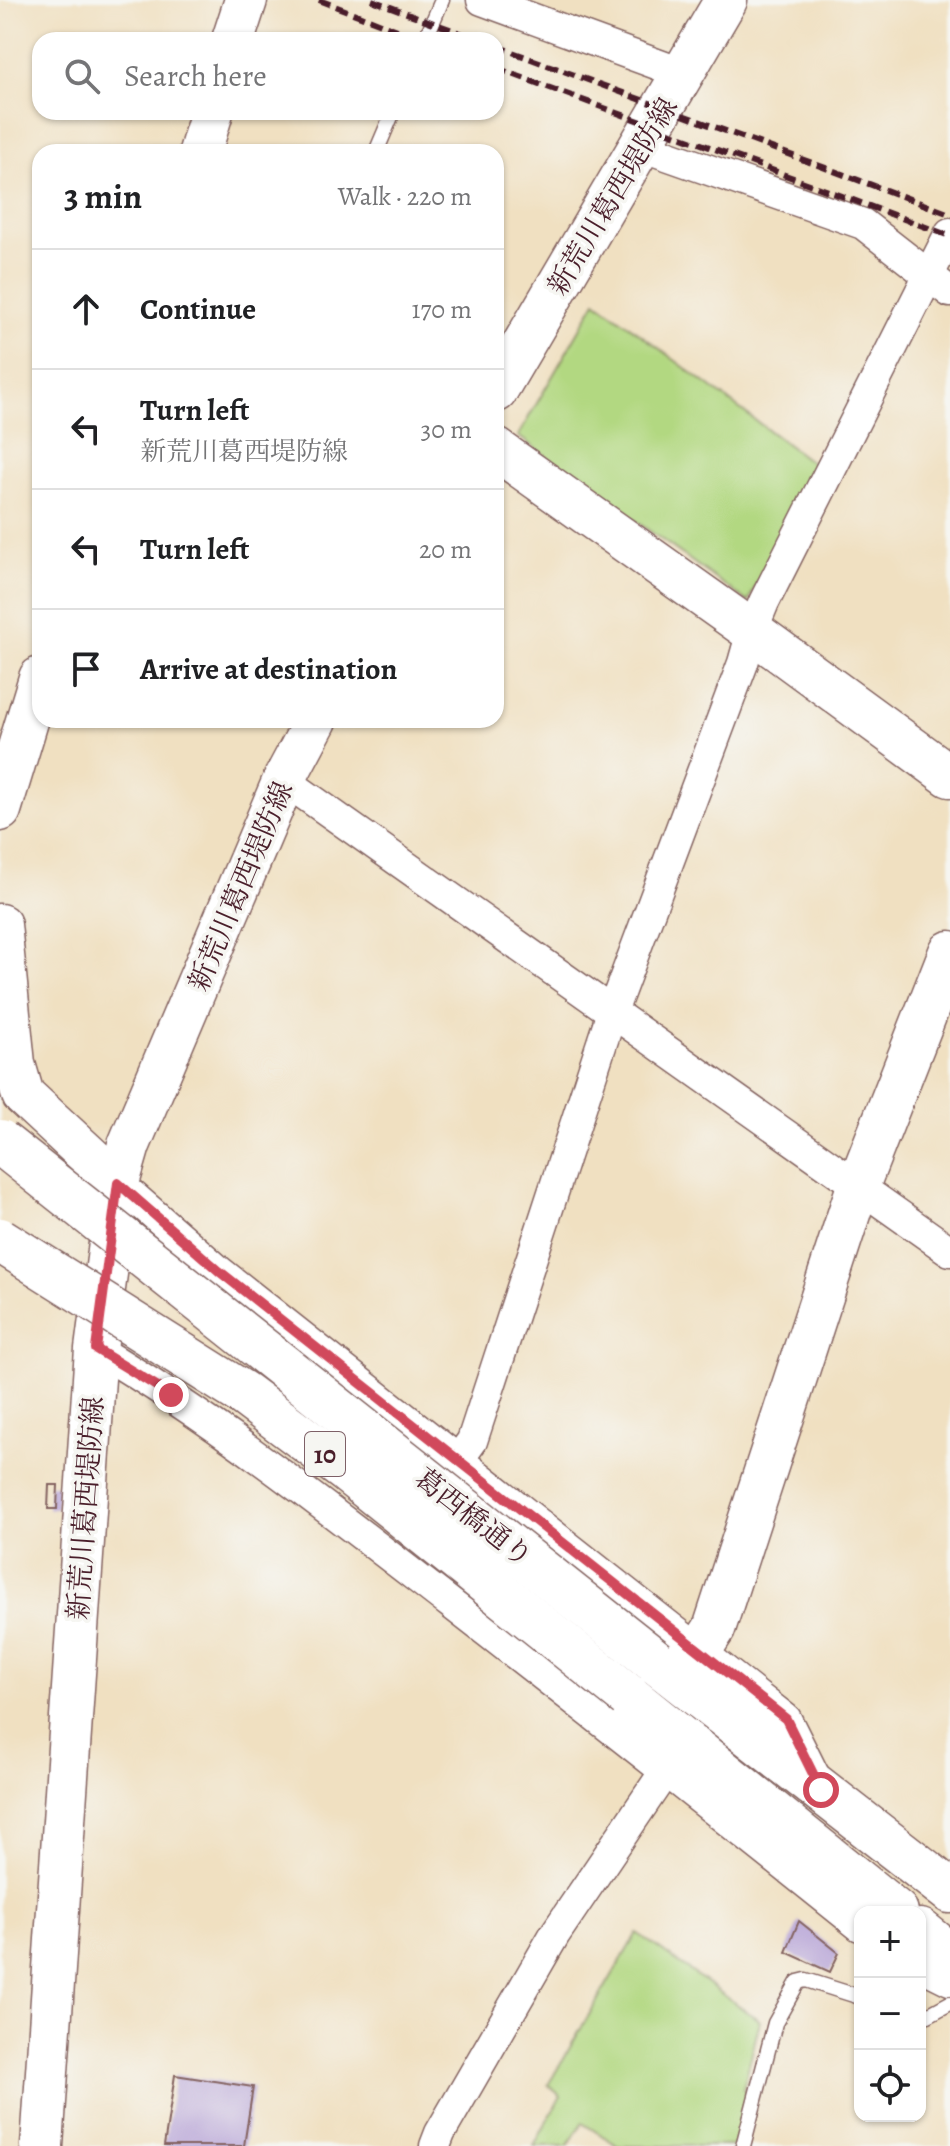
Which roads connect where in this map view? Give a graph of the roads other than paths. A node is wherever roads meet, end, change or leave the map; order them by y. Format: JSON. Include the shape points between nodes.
{"nodes":[{"id":1,"x":246,"y":0,"type":"edge"},
{"id":2,"x":442,"y":0,"type":"edge"},
{"id":3,"x":482,"y":0,"type":"edge"},
{"id":4,"x":726,"y":0,"type":"edge"},
{"id":5,"x":236,"y":32,"type":"edge"},
{"id":6,"x":428,"y":32,"type":"edge"},
{"id":7,"x":684,"y":74,"type":"junction"},
{"id":8,"x":210,"y":120,"type":"edge"},
{"id":9,"x":390,"y":120,"type":"edge"},
{"id":10,"x":202,"y":144,"type":"edge"},
{"id":11,"x":379,"y":144,"type":"edge"},
{"id":12,"x":641,"y":146,"type":"junction"},
{"id":13,"x":950,"y":233,"type":"edge"},
{"id":14,"x":939,"y":284,"type":"edge"},
{"id":15,"x":504,"y":377,"type":"edge"},
{"id":16,"x":504,"y":455,"type":"edge"},
{"id":17,"x":752,"y":631,"type":"junction"},
{"id":18,"x":32,"y":704,"type":"edge"},
{"id":19,"x":312,"y":728,"type":"edge"},
{"id":20,"x":950,"y":776,"type":"edge"},
{"id":21,"x":284,"y":780,"type":"junction"},
{"id":22,"x":0,"y":810,"type":"edge"},
{"id":23,"x":0,"y":925,"type":"edge"},
{"id":24,"x":950,"y":952,"type":"edge"},
{"id":25,"x":612,"y":1012,"type":"junction"},
{"id":26,"x":0,"y":1142,"type":"edge"},
{"id":27,"x":0,"y":1150,"type":"edge"},
{"id":28,"x":38,"y":1170,"type":"junction"},
{"id":29,"x":118,"y":1183,"type":"junction"},
{"id":30,"x":858,"y":1186,"type":"junction"},
{"id":31,"x":0,"y":1240,"type":"edge"},
{"id":32,"x":950,"y":1251,"type":"edge"},
{"id":33,"x":96,"y":1349,"type":"junction"},
{"id":34,"x":459,"y":1459,"type":"junction"},
{"id":35,"x":699,"y":1652,"type":"junction"},
{"id":36,"x":666,"y":1770,"type":"junction"},
{"id":37,"x":821,"y":1790,"type":"junction"},
{"id":38,"x":950,"y":1891,"type":"edge"},
{"id":39,"x":889,"y":1906,"type":"edge"},
{"id":40,"x":854,"y":1921,"type":"edge"},
{"id":41,"x":926,"y":1936,"type":"edge"},
{"id":42,"x":950,"y":1955,"type":"edge"},
{"id":43,"x":926,"y":1968,"type":"edge"},
{"id":44,"x":950,"y":1980,"type":"edge"},
{"id":45,"x":854,"y":1995,"type":"edge"},
{"id":46,"x":950,"y":2003,"type":"edge"},
{"id":47,"x":926,"y":2014,"type":"edge"},
{"id":48,"x":42,"y":2146,"type":"edge"},
{"id":49,"x":435,"y":2146,"type":"edge"},
{"id":50,"x":743,"y":2146,"type":"edge"}],
"edges":[{"from":1,"to":5,"type":"main road"},
{"from":2,"to":6,"type":"lane"},
{"from":3,"to":7,"type":"street"},
{"from":4,"to":7,"type":"main road","name":"新荒川葛西堤防線"},
{"from":7,"to":12,"type":"main road","name":"新荒川葛西堤防線"},
{"from":8,"to":10,"type":"main road"},
{"from":9,"to":11,"type":"lane"},
{"from":12,"to":14,"type":"street","via":[[863,224]]},
{"from":12,"to":15,"type":"main road","name":"新荒川葛西堤防線"},
{"from":13,"to":14,"type":"street"},
{"from":14,"to":17,"type":"street"},
{"from":16,"to":17,"type":"main road"},
{"from":17,"to":20,"type":"main road"},
{"from":17,"to":25,"type":"street"},
{"from":18,"to":22,"type":"main road"},
{"from":19,"to":21,"type":"main road","name":"新荒川葛西堤防線"},
{"from":21,"to":25,"type":"street"},
{"from":21,"to":29,"type":"main road","name":"新荒川葛西堤防線","via":[[129,1145]]},
{"from":23,"to":29,"type":"main road","via":[[14,1064],[23,1095]]},
{"from":24,"to":30,"type":"main road"},
{"from":25,"to":30,"type":"street"},
{"from":25,"to":34,"type":"street","via":[[472,1441]]},
{"from":26,"to":28,"type":"main road","name":"葛西橋通り","number":"10","bridge":true},
{"from":27,"to":28,"type":"main road","bridge":true},
{"from":28,"to":37,"type":"main road","name":"葛西橋通り","number":"10","bridge":true},
{"from":29,"to":33,"type":"main road","name":"新荒川葛西堤防線"},
{"from":29,"to":34,"type":"street","via":[[219,1271]]},
{"from":30,"to":32,"type":"street"},
{"from":30,"to":35,"type":"main road","via":[[714,1629]]},
{"from":31,"to":39,"type":"main road","name":"葛西橋通り","number":"10","bridge":true,"via":[[244,1394],[347,1471]]},
{"from":33,"to":36,"type":"street","via":[[183,1403]]},
{"from":33,"to":48,"type":"main road","name":"新荒川葛西堤防線"},
{"from":34,"to":35,"type":"street"},
{"from":35,"to":37,"type":"street","via":[[786,1719]]},
{"from":36,"to":40,"type":"street"},
{"from":36,"to":49,"type":"street","via":[[555,1934]]},
{"from":37,"to":38,"type":"main road","name":"葛西橋通り","number":"10"},
{"from":41,"to":42,"type":"main road"},
{"from":43,"to":44,"type":"street"},
{"from":45,"to":50,"type":"lane","via":[[798,1982],[775,2023]]},
{"from":46,"to":47,"type":"lane"}]}
